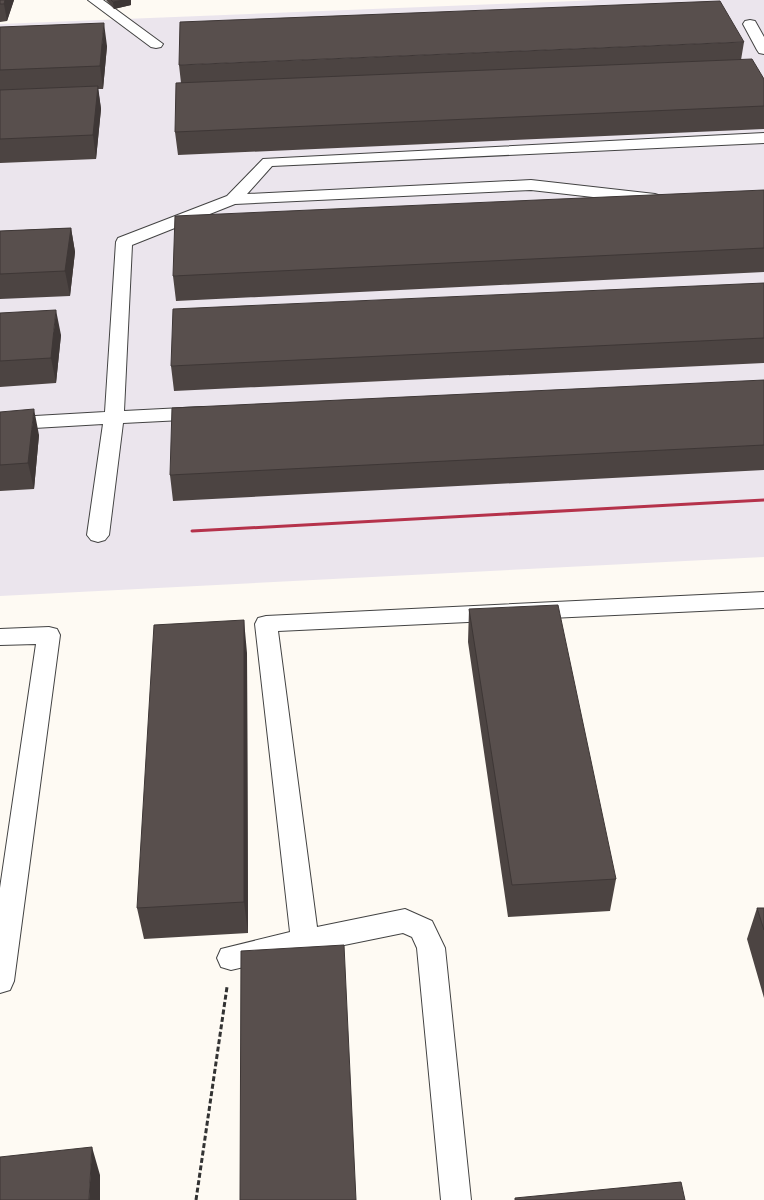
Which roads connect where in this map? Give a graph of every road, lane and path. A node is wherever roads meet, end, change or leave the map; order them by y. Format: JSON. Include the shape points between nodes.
{"nodes":[{"id":1,"x":95,"y":0,"type":"edge"},
{"id":2,"x":750,"y":24,"type":"dead end"},
{"id":3,"x":156,"y":44,"type":"dead end"},
{"id":4,"x":764,"y":50,"type":"edge"},
{"id":5,"x":764,"y":138,"type":"edge"},
{"id":6,"x":233,"y":199,"type":"junction"},
{"id":7,"x":673,"y":201,"type":"edge"},
{"id":8,"x":217,"y":412,"type":"edge"},
{"id":9,"x":114,"y":418,"type":"junction"},
{"id":10,"x":0,"y":424,"type":"edge"},
{"id":11,"x":98,"y":535,"type":"dead end"},
{"id":12,"x":764,"y":600,"type":"edge"},
{"id":13,"x":0,"y":637,"type":"edge"},
{"id":14,"x":305,"y":941,"type":"junction"},
{"id":15,"x":231,"y":958,"type":"joint"},
{"id":16,"x":0,"y":981,"type":"edge"},
{"id":17,"x":196,"y":1200,"type":"edge"},
{"id":18,"x":456,"y":1200,"type":"edge"}],
"edges":[{"from":1,"to":3,"type":"lane"},
{"from":2,"to":4,"type":"lane"},
{"from":5,"to":6,"type":"lane","via":[[268,162]]},
{"from":6,"to":7,"type":"lane","via":[[531,185]]},
{"from":6,"to":9,"type":"lane","via":[[124,242]]},
{"from":8,"to":9,"type":"lane"},
{"from":9,"to":10,"type":"lane"},
{"from":9,"to":11,"type":"lane"},
{"from":12,"to":14,"type":"lane","via":[[266,624]]},
{"from":13,"to":16,"type":"lane","via":[[49,635]]},
{"from":14,"to":15,"type":"lane"},
{"from":14,"to":18,"type":"lane","via":[[405,922],[422,929],[431,948]]},
{"from":15,"to":17,"type":"path"}]}
